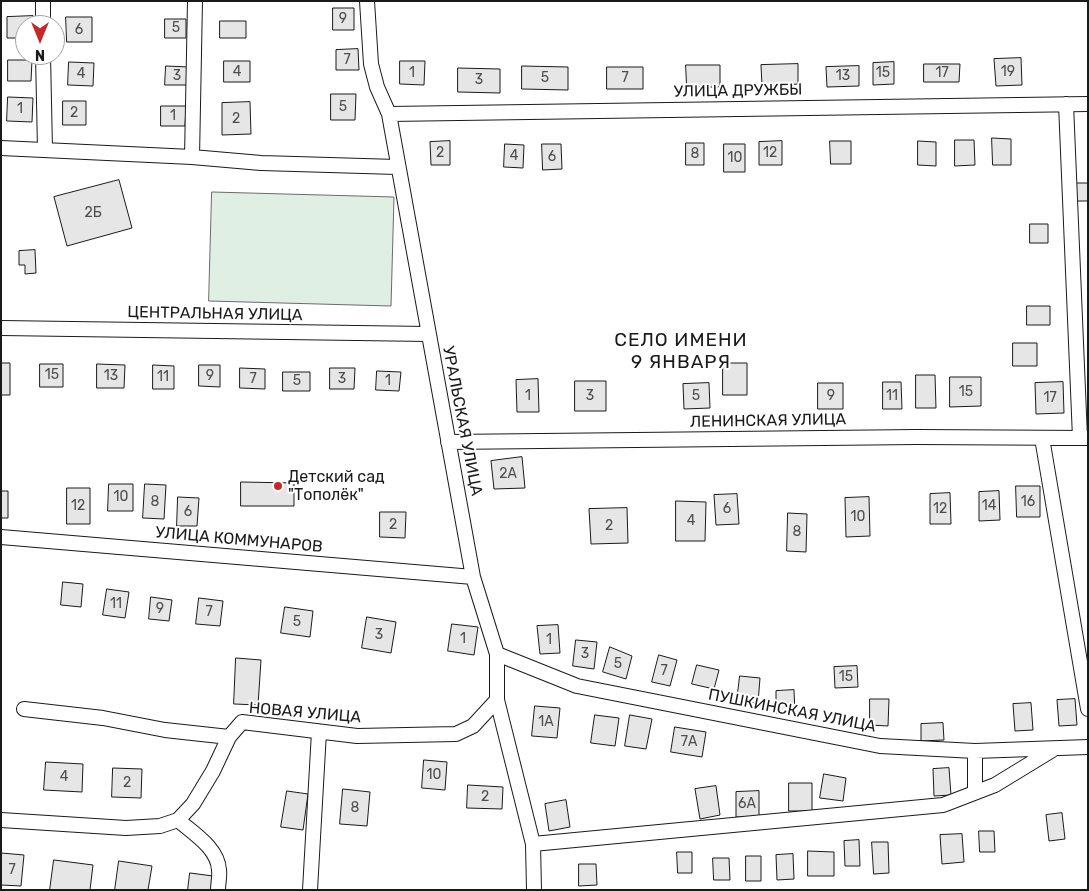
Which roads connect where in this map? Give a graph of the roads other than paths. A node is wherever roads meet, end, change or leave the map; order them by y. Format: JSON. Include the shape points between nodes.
{"nodes":[{"id":1,"x":42,"y":1,"type":"edge"},
{"id":2,"x":195,"y":1,"type":"edge"},
{"id":3,"x":367,"y":1,"type":"edge"},
{"id":4,"x":43,"y":15,"type":"edge"},
{"id":5,"x":43,"y":65,"type":"edge"},
{"id":6,"x":1066,"y":104,"type":"junction"},
{"id":7,"x":1088,"y":104,"type":"edge"},
{"id":8,"x":389,"y":114,"type":"junction"},
{"id":9,"x":1,"y":148,"type":"edge"},
{"id":10,"x":45,"y":149,"type":"junction"},
{"id":11,"x":192,"y":157,"type":"junction"},
{"id":12,"x":397,"y":167,"type":"junction"},
{"id":13,"x":1,"y":328,"type":"edge"},
{"id":14,"x":428,"y":334,"type":"junction"},
{"id":15,"x":1042,"y":438,"type":"junction"},
{"id":16,"x":1084,"y":438,"type":"edge"},
{"id":17,"x":448,"y":442,"type":"junction"},
{"id":18,"x":1,"y":537,"type":"edge"},
{"id":19,"x":473,"y":577,"type":"junction"},
{"id":20,"x":497,"y":654,"type":"junction"},
{"id":21,"x":497,"y":700,"type":"junction"},
{"id":22,"x":24,"y":709,"type":"dead end"},
{"id":23,"x":1088,"y":709,"type":"edge"},
{"id":24,"x":319,"y":732,"type":"junction"},
{"id":25,"x":228,"y":737,"type":"junction"},
{"id":26,"x":1088,"y":747,"type":"edge"},
{"id":27,"x":1054,"y":748,"type":"junction"},
{"id":28,"x":975,"y":751,"type":"junction"},
{"id":29,"x":975,"y":792,"type":"junction"},
{"id":30,"x":1,"y":820,"type":"edge"},
{"id":31,"x":178,"y":820,"type":"junction"},
{"id":32,"x":533,"y":844,"type":"junction"},
{"id":33,"x":218,"y":890,"type":"edge"},
{"id":34,"x":310,"y":890,"type":"edge"},
{"id":35,"x":534,"y":890,"type":"edge"}],
"edges":[{"from":1,"to":4,"type":"street"},
{"from":2,"to":11,"type":"street"},
{"from":3,"to":8,"type":"street","name":"УРАЛЬСКАЯ УЛИЦА","via":[[371,64]]},
{"from":5,"to":10,"type":"street"},
{"from":6,"to":7,"type":"street","name":"УЛИЦА ДРУЖБЫ"},
{"from":6,"to":8,"type":"street","name":"УЛИЦА ДРУЖБЫ"},
{"from":6,"to":16,"type":"street"},
{"from":8,"to":12,"type":"street","name":"УРАЛЬСКАЯ УЛИЦА"},
{"from":9,"to":10,"type":"street"},
{"from":10,"to":11,"type":"street"},
{"from":11,"to":12,"type":"street","via":[[261,163]]},
{"from":12,"to":14,"type":"street","name":"УРАЛЬСКАЯ УЛИЦА"},
{"from":13,"to":14,"type":"street","name":"ЦЕНТРАЛЬНАЯ УЛИЦА"},
{"from":14,"to":17,"type":"street","name":"УРАЛЬСКАЯ УЛИЦА"},
{"from":15,"to":16,"type":"street","name":"ЛЕНИНСКАЯ УЛИЦА"},
{"from":15,"to":17,"type":"street","name":"ЛЕНИНСКАЯ УЛИЦА"},
{"from":15,"to":23,"type":"street"},
{"from":17,"to":19,"type":"street","name":"УРАЛЬСКАЯ УЛИЦА"},
{"from":18,"to":19,"type":"street","name":"УЛИЦА КОММУНАРОВ"},
{"from":19,"to":20,"type":"street","name":"УРАЛЬСКАЯ УЛИЦА"},
{"from":20,"to":21,"type":"street","name":"УРАЛЬСКАЯ УЛИЦА"},
{"from":20,"to":28,"type":"street","name":"ПУШКИНСКАЯ УЛИЦА","via":[[577,686],[880,746]]},
{"from":21,"to":24,"type":"street","name":"НОВАЯ УЛИЦА","via":[[473,726],[456,734],[357,736]]},
{"from":21,"to":32,"type":"street","name":"УРАЛЬСКАЯ УЛИЦА"},
{"from":22,"to":25,"type":"street"},
{"from":24,"to":25,"type":"street","name":"НОВАЯ УЛИЦА","via":[[242,722]]},
{"from":24,"to":34,"type":"street"},
{"from":25,"to":31,"type":"street","name":"НОВАЯ УЛИЦА","via":[[203,788]]},
{"from":26,"to":27,"type":"street","name":"ПУШКИНСКАЯ УЛИЦА"},
{"from":27,"to":28,"type":"street","name":"ПУШКИНСКАЯ УЛИЦА"},
{"from":27,"to":29,"type":"street","via":[[995,785]]},
{"from":28,"to":29,"type":"street"},
{"from":29,"to":32,"type":"street","via":[[943,805]]},
{"from":30,"to":31,"type":"street","via":[[126,828],[160,826]]},
{"from":31,"to":33,"type":"street","via":[[216,856]]},
{"from":32,"to":35,"type":"street","name":"УРАЛЬСКАЯ УЛИЦА"}]}
